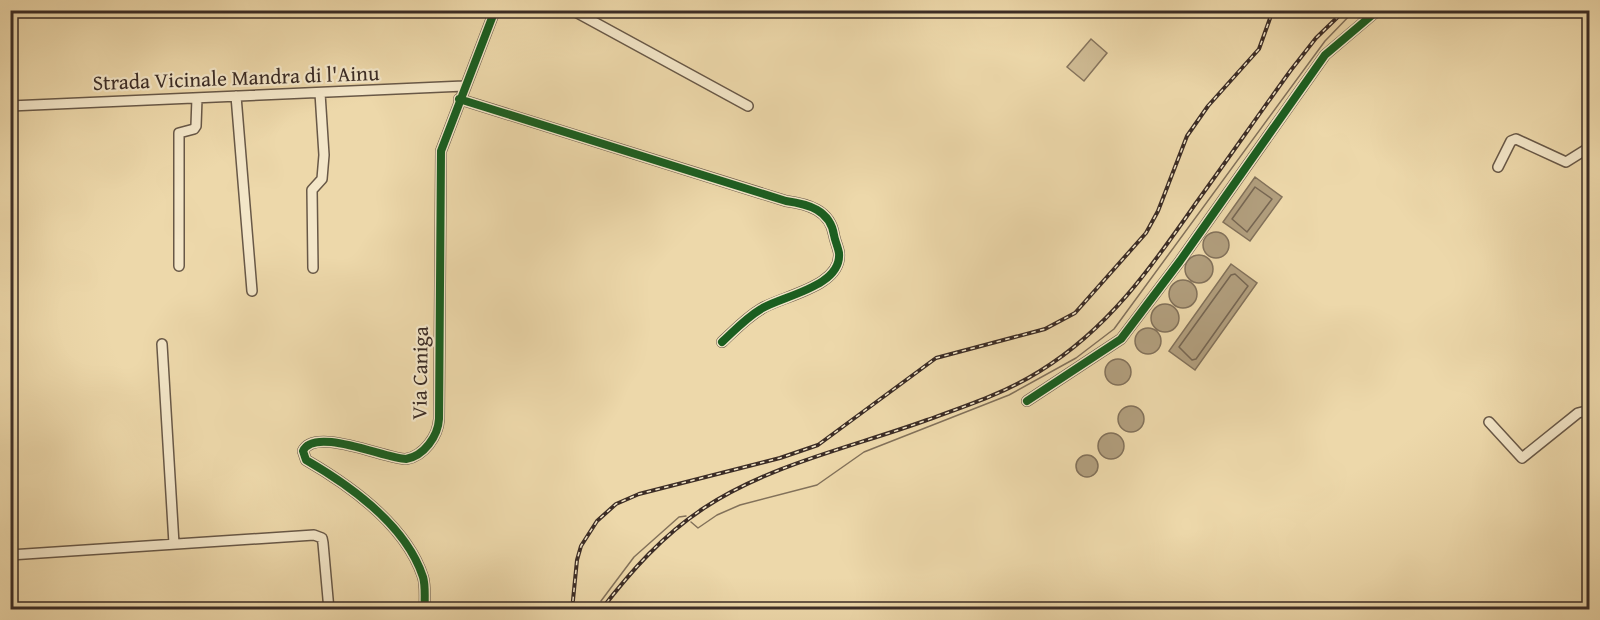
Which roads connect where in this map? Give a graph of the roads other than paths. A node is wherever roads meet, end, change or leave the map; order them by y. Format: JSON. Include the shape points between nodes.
{"nodes":[{"id":1,"x":495,"y":10,"type":"edge"},
{"id":2,"x":572,"y":10,"type":"edge"},
{"id":3,"x":1378,"y":10,"type":"edge"},
{"id":4,"x":464,"y":87,"type":"junction"},
{"id":5,"x":320,"y":93,"type":"junction"},
{"id":6,"x":236,"y":96,"type":"junction"},
{"id":7,"x":197,"y":98,"type":"junction"},
{"id":8,"x":459,"y":99,"type":"junction"},
{"id":9,"x":10,"y":106,"type":"edge"},
{"id":10,"x":748,"y":106,"type":"dead end"},
{"id":11,"x":1590,"y":147,"type":"edge"},
{"id":12,"x":1498,"y":167,"type":"dead end"},
{"id":13,"x":179,"y":266,"type":"dead end"},
{"id":14,"x":313,"y":268,"type":"dead end"},
{"id":15,"x":252,"y":291,"type":"dead end"},
{"id":16,"x":722,"y":342,"type":"dead end"},
{"id":17,"x":162,"y":344,"type":"dead end"},
{"id":18,"x":1027,"y":401,"type":"dead end"},
{"id":19,"x":1590,"y":410,"type":"edge"},
{"id":20,"x":1489,"y":422,"type":"dead end"},
{"id":21,"x":174,"y":544,"type":"junction"},
{"id":22,"x":10,"y":555,"type":"edge"},
{"id":23,"x":329,"y":609,"type":"edge"},
{"id":24,"x":425,"y":609,"type":"edge"}],
"edges":[{"from":1,"to":4,"type":"street","name":"Via Caniga"},
{"from":2,"to":10,"type":"street"},
{"from":3,"to":18,"type":"street","via":[[1325,56],[1120,339]]},
{"from":4,"to":5,"type":"street","name":"Strada Vicinale Mandra di l'Ainu"},
{"from":4,"to":8,"type":"street","name":"Via Caniga"},
{"from":5,"to":6,"type":"street","name":"Strada Vicinale Mandra di l'Ainu"},
{"from":5,"to":14,"type":"street","via":[[324,155],[322,179],[312,190]]},
{"from":6,"to":7,"type":"street","name":"Strada Vicinale Mandra di l'Ainu"},
{"from":6,"to":15,"type":"street"},
{"from":7,"to":9,"type":"street","name":"Strada Vicinale Mandra di l'Ainu"},
{"from":7,"to":13,"type":"street","via":[[196,126],[179,133]]},
{"from":8,"to":16,"type":"street","via":[[822,212],[833,230],[839,254],[833,271],[794,297],[762,308]]},
{"from":8,"to":24,"type":"street","name":"Via Caniga","via":[[441,158],[436,433],[423,451],[406,459],[333,443],[312,442],[303,451],[306,460],[335,477],[405,541],[424,580]]},
{"from":11,"to":12,"type":"street","via":[[1566,162],[1516,139],[1511,141]]},
{"from":17,"to":21,"type":"street"},
{"from":19,"to":20,"type":"street","via":[[1578,412],[1522,458]]},
{"from":21,"to":22,"type":"street"},
{"from":21,"to":23,"type":"street","via":[[314,535],[322,538]]}]}
